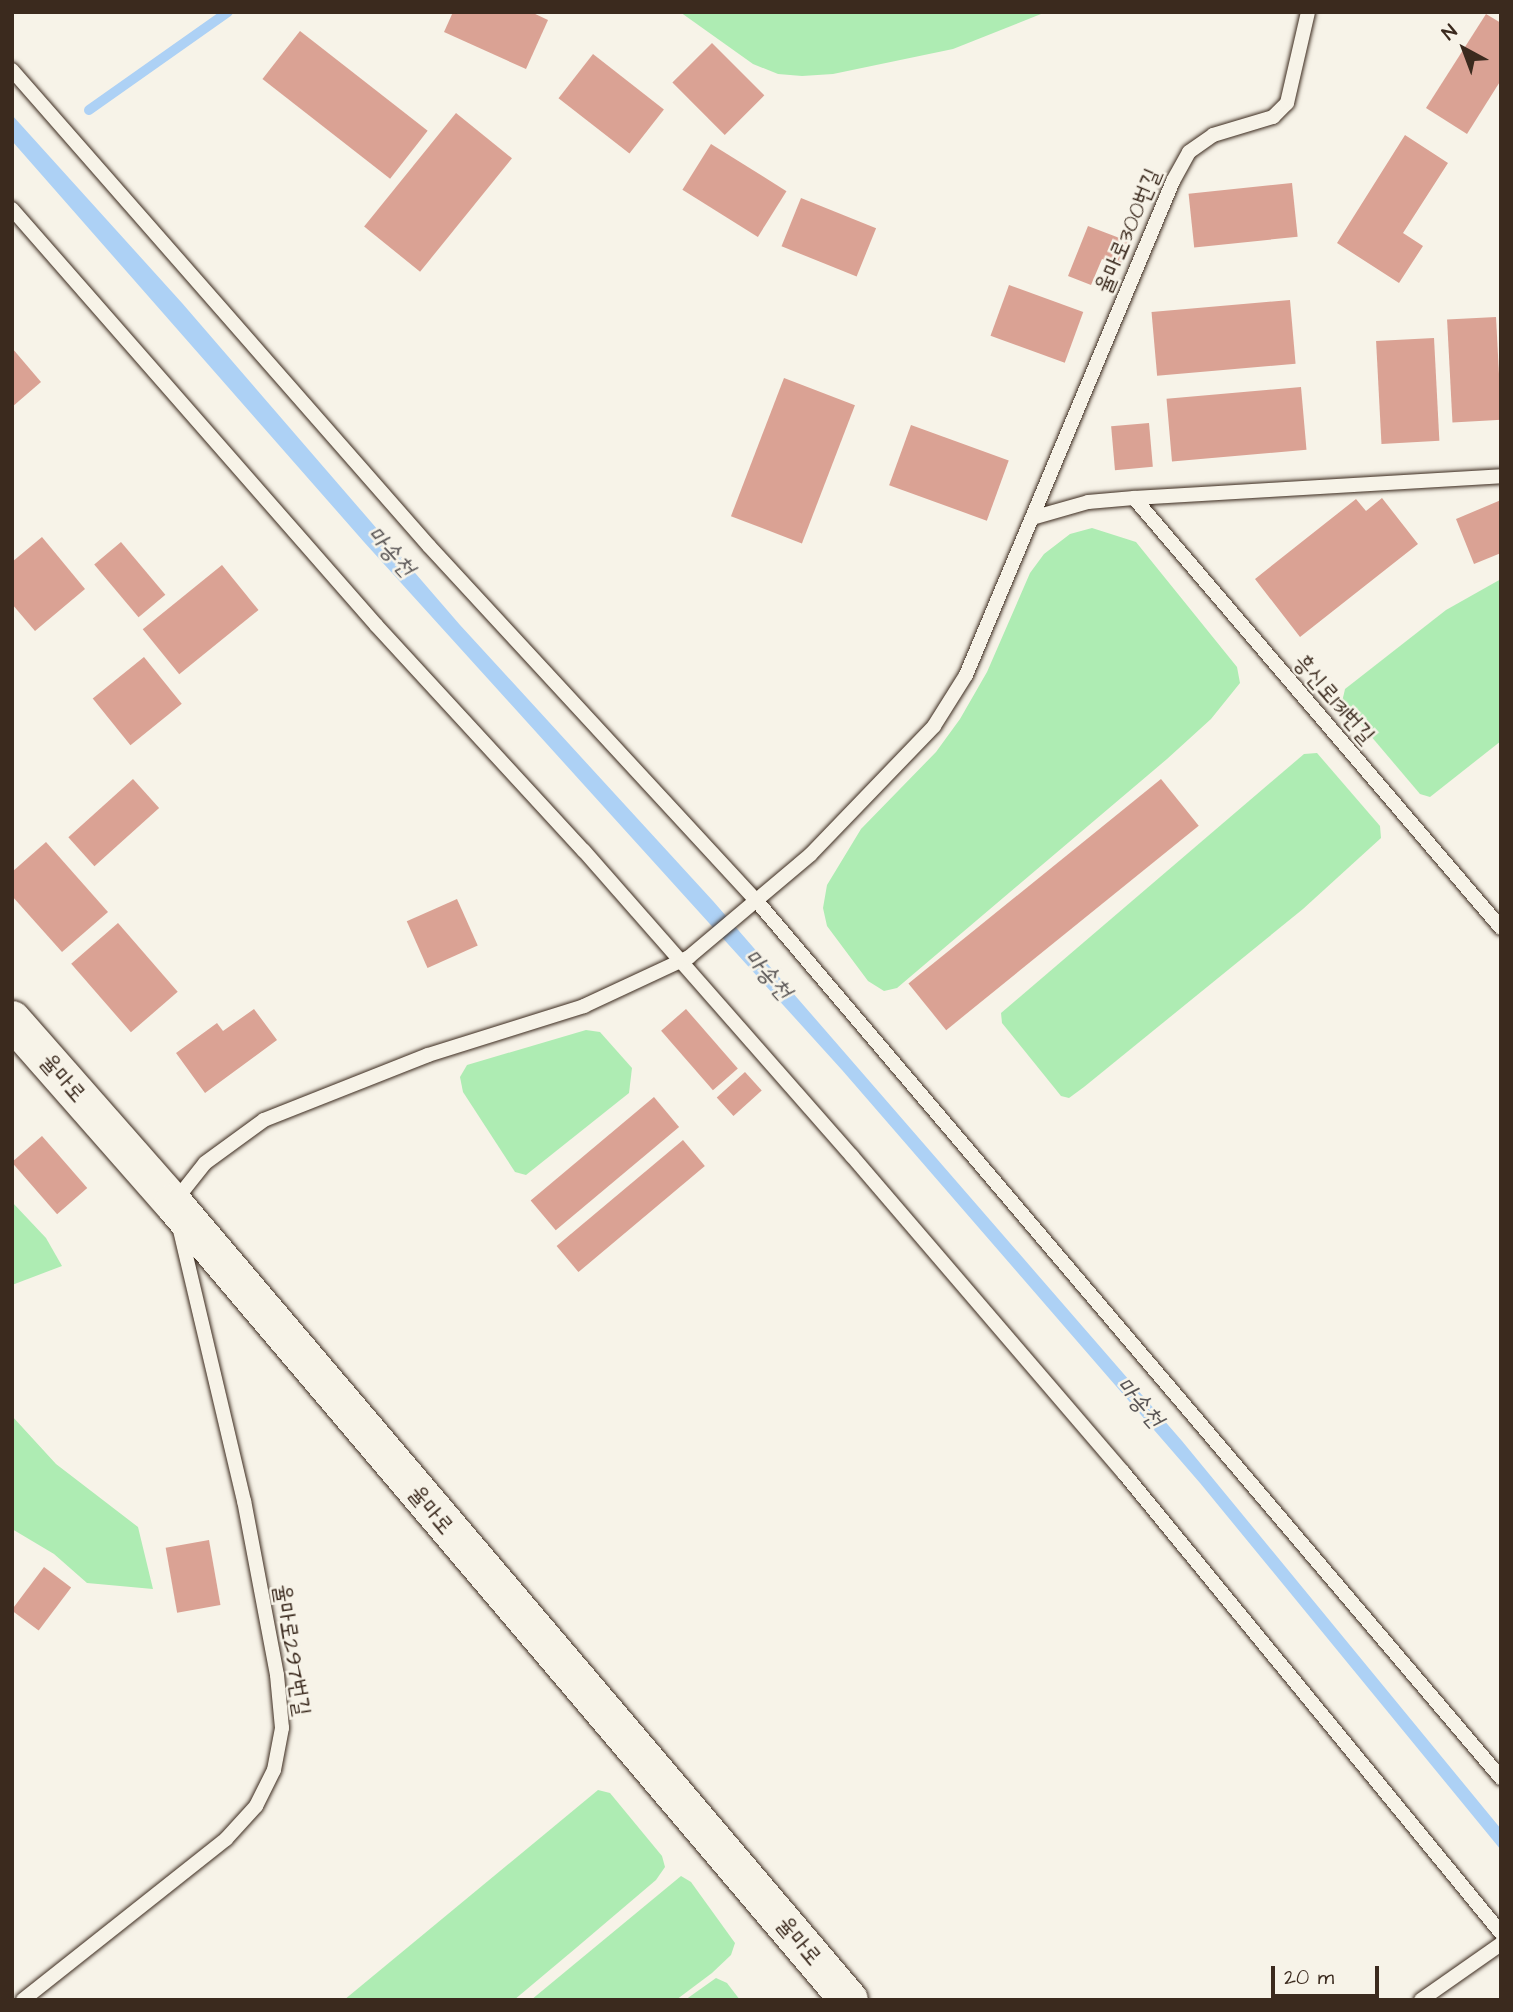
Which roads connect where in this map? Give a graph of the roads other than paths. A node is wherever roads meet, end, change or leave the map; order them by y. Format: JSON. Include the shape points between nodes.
{"nodes":[{"id":1,"x":1308,"y":12,"type":"edge"},
{"id":2,"x":12,"y":69,"type":"edge"},
{"id":3,"x":12,"y":209,"type":"edge"},
{"id":4,"x":1501,"y":476,"type":"edge"},
{"id":5,"x":1134,"y":498,"type":"junction"},
{"id":6,"x":1032,"y":518,"type":"junction"},
{"id":7,"x":755,"y":899,"type":"junction"},
{"id":8,"x":1501,"y":928,"type":"edge"},
{"id":9,"x":684,"y":960,"type":"junction"},
{"id":10,"x":12,"y":1020,"type":"edge"},
{"id":11,"x":173,"y":1203,"type":"junction"},
{"id":12,"x":1501,"y":1778,"type":"edge"},
{"id":13,"x":1501,"y":1933,"type":"edge"},
{"id":14,"x":1501,"y":1944,"type":"edge"},
{"id":15,"x":23,"y":2000,"type":"edge"},
{"id":16,"x":849,"y":2000,"type":"edge"},
{"id":17,"x":1421,"y":2000,"type":"edge"}],
"edges":[{"from":1,"to":6,"type":"lane","name":"율마로300번길","via":[[1287,103],[1273,117],[1213,135],[1189,152],[1178,172]]},
{"from":2,"to":7,"type":"lane","via":[[429,546]]},
{"from":3,"to":9,"type":"lane"},
{"from":4,"to":5,"type":"lane"},
{"from":5,"to":6,"type":"lane","via":[[1088,502]]},
{"from":5,"to":8,"type":"lane","name":"흥신로131번길"},
{"from":6,"to":7,"type":"lane","name":"율마로300번길","via":[[965,675],[934,726],[810,855]]},
{"from":7,"to":9,"type":"lane","name":"율마로300번길"},
{"from":7,"to":12,"type":"lane"},
{"from":9,"to":11,"type":"lane","name":"율마로300번길","via":[[584,1006],[428,1055],[264,1120],[205,1163]]},
{"from":9,"to":13,"type":"lane","via":[[1123,1472]]},
{"from":10,"to":11,"type":"street","name":"율마로"},
{"from":11,"to":15,"type":"lane","name":"율마로297번길","via":[[244,1501],[277,1675],[282,1728],[274,1770],[257,1806],[226,1839]]},
{"from":11,"to":16,"type":"street","name":"율마로"},
{"from":14,"to":17,"type":"lane"}]}
